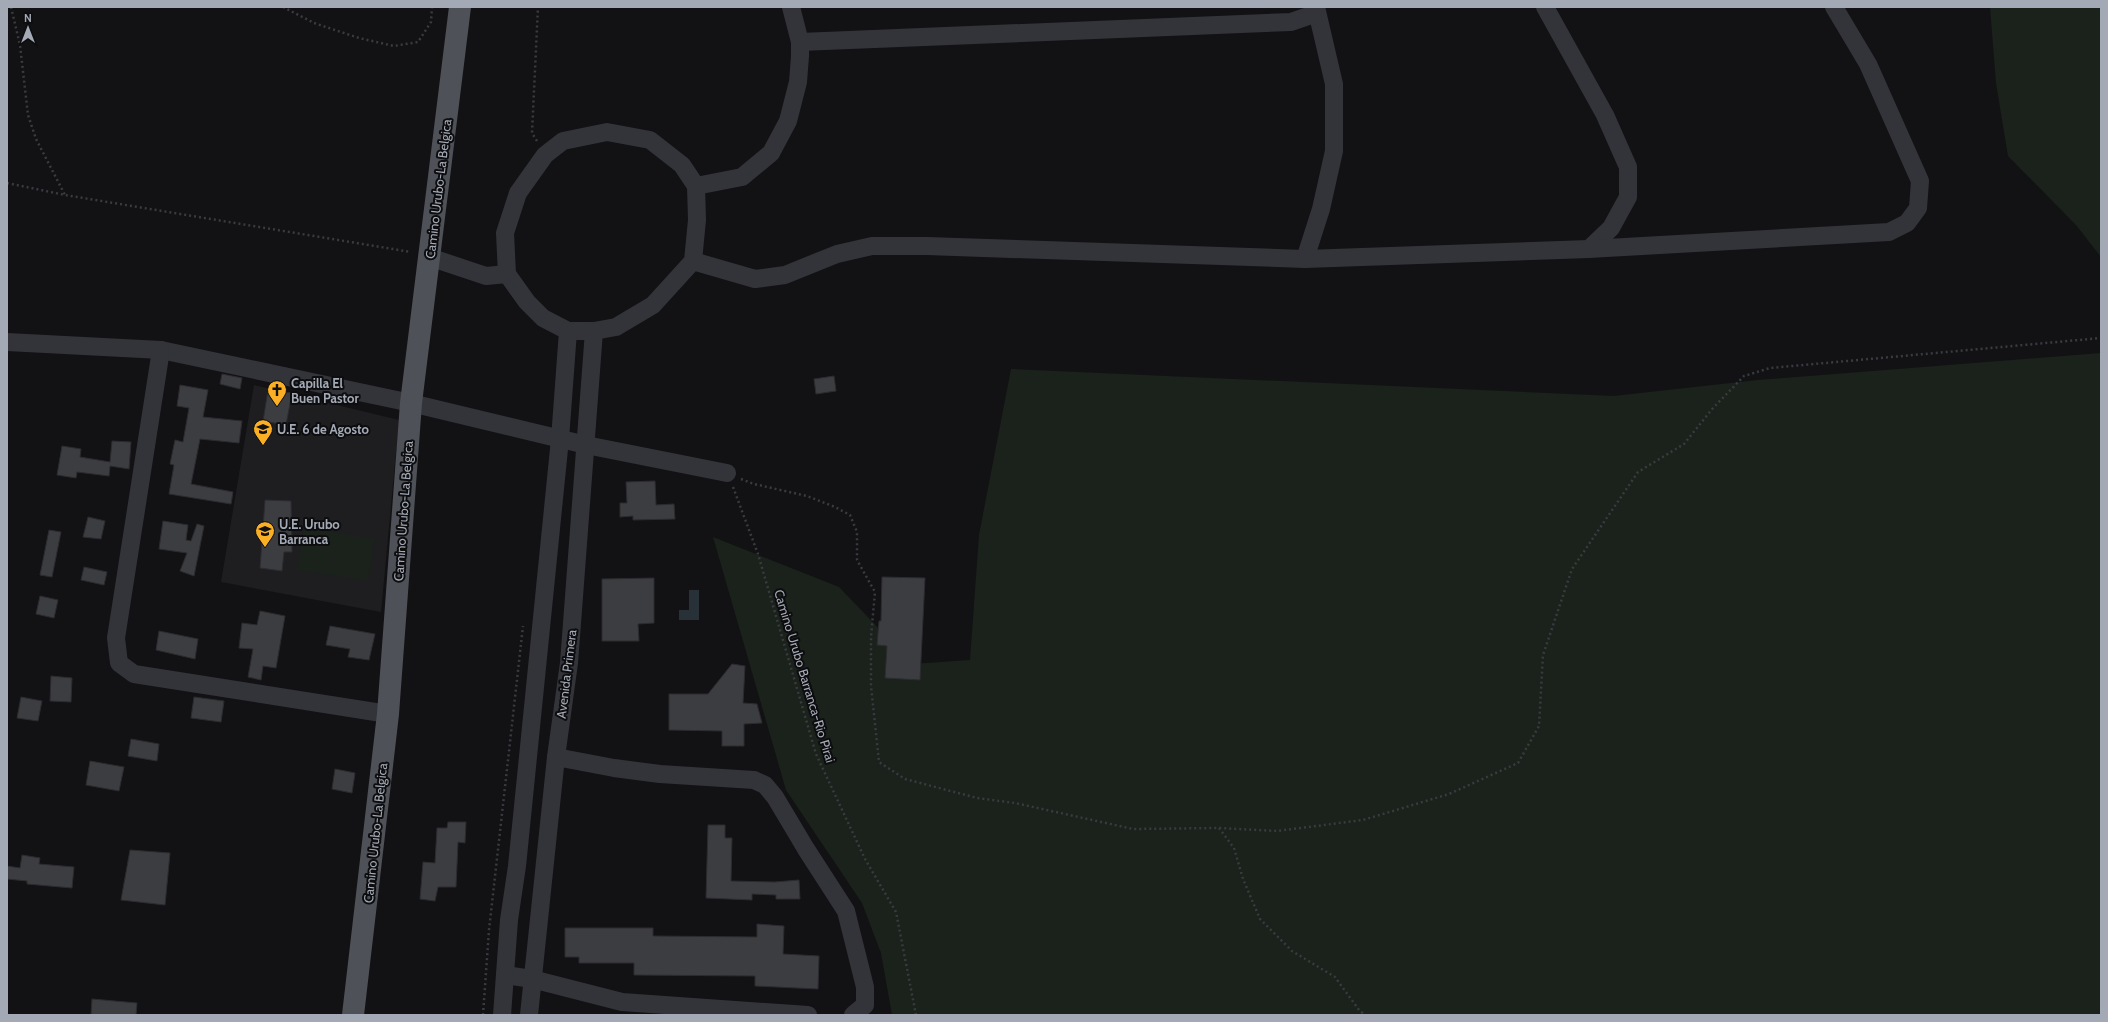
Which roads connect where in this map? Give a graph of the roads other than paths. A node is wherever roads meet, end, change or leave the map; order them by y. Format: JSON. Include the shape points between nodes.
{"nodes":[{"id":1,"x":460,"y":7,"type":"edge"},
{"id":2,"x":791,"y":7,"type":"edge"},
{"id":3,"x":1545,"y":7,"type":"edge"},
{"id":4,"x":1834,"y":7,"type":"edge"},
{"id":5,"x":1316,"y":10,"type":"edge"},
{"id":6,"x":800,"y":42,"type":"junction"},
{"id":7,"x":696,"y":186,"type":"junction"},
{"id":8,"x":1589,"y":249,"type":"junction"},
{"id":9,"x":429,"y":257,"type":"junction"},
{"id":10,"x":1305,"y":259,"type":"junction"},
{"id":11,"x":693,"y":262,"type":"junction"},
{"id":12,"x":507,"y":274,"type":"junction"},
{"id":13,"x":568,"y":331,"type":"junction"},
{"id":14,"x":594,"y":331,"type":"junction"},
{"id":15,"x":7,"y":342,"type":"edge"},
{"id":16,"x":162,"y":350,"type":"junction"},
{"id":17,"x":411,"y":403,"type":"junction"},
{"id":18,"x":560,"y":439,"type":"junction"},
{"id":19,"x":586,"y":445,"type":"junction"},
{"id":20,"x":727,"y":473,"type":"road end"},
{"id":21,"x":388,"y":714,"type":"junction"},
{"id":22,"x":556,"y":757,"type":"junction"},
{"id":23,"x":505,"y":975,"type":"junction"},
{"id":24,"x":532,"y":979,"type":"junction"},
{"id":25,"x":353,"y":1015,"type":"edge"},
{"id":26,"x":502,"y":1015,"type":"edge"},
{"id":27,"x":529,"y":1015,"type":"edge"},
{"id":28,"x":808,"y":1015,"type":"edge"},
{"id":29,"x":853,"y":1015,"type":"edge"}],
"edges":[{"from":1,"to":9,"type":"main road","name":"Camino Urubo-La Belgica"},
{"from":2,"to":6,"type":"street"},
{"from":3,"to":8,"type":"street","via":[[1605,116],[1628,167],[1628,198],[1611,228]]},
{"from":4,"to":8,"type":"street","via":[[1868,64],[1920,181],[1918,208],[1907,223],[1889,232]]},
{"from":5,"to":6,"type":"street","via":[[1291,22]]},
{"from":5,"to":10,"type":"street","via":[[1334,84],[1334,151],[1321,209]]},
{"from":6,"to":7,"type":"street","via":[[798,82],[788,121],[771,153],[742,177]]},
{"from":7,"to":11,"type":"street","via":[[697,220]]},
{"from":7,"to":12,"type":"street","via":[[682,165],[650,140],[607,132],[563,141],[545,155],[518,193],[505,233]]},
{"from":8,"to":10,"type":"street"},
{"from":9,"to":12,"type":"street","via":[[486,276]]},
{"from":9,"to":17,"type":"main road","name":"Camino Urubo-La Belgica"},
{"from":10,"to":11,"type":"street","via":[[872,246],[837,254],[786,275],[755,279]]},
{"from":11,"to":14,"type":"street","via":[[653,305],[616,327]]},
{"from":12,"to":13,"type":"street","via":[[527,302],[543,318]]},
{"from":13,"to":14,"type":"street"},
{"from":13,"to":18,"type":"street"},
{"from":14,"to":19,"type":"street","name":"Avenida Primera"},
{"from":15,"to":16,"type":"street"},
{"from":16,"to":17,"type":"street"},
{"from":16,"to":21,"type":"street","via":[[116,638],[119,663],[134,674]]},
{"from":17,"to":18,"type":"street"},
{"from":17,"to":21,"type":"main road","name":"Camino Urubo-La Belgica"},
{"from":18,"to":19,"type":"street"},
{"from":18,"to":23,"type":"street"},
{"from":19,"to":20,"type":"street"},
{"from":19,"to":22,"type":"street","name":"Avenida Primera","via":[[569,663]]},
{"from":21,"to":25,"type":"main road","name":"Camino Urubo-La Belgica"},
{"from":22,"to":24,"type":"street","name":"Avenida Primera"},
{"from":22,"to":29,"type":"street","via":[[637,771],[754,780],[765,785],[846,911],[865,987],[865,1006]]},
{"from":23,"to":24,"type":"street"},
{"from":23,"to":26,"type":"street"},
{"from":24,"to":27,"type":"street","name":"Avenida Primera"},
{"from":24,"to":28,"type":"street","via":[[622,1002]]}]}
